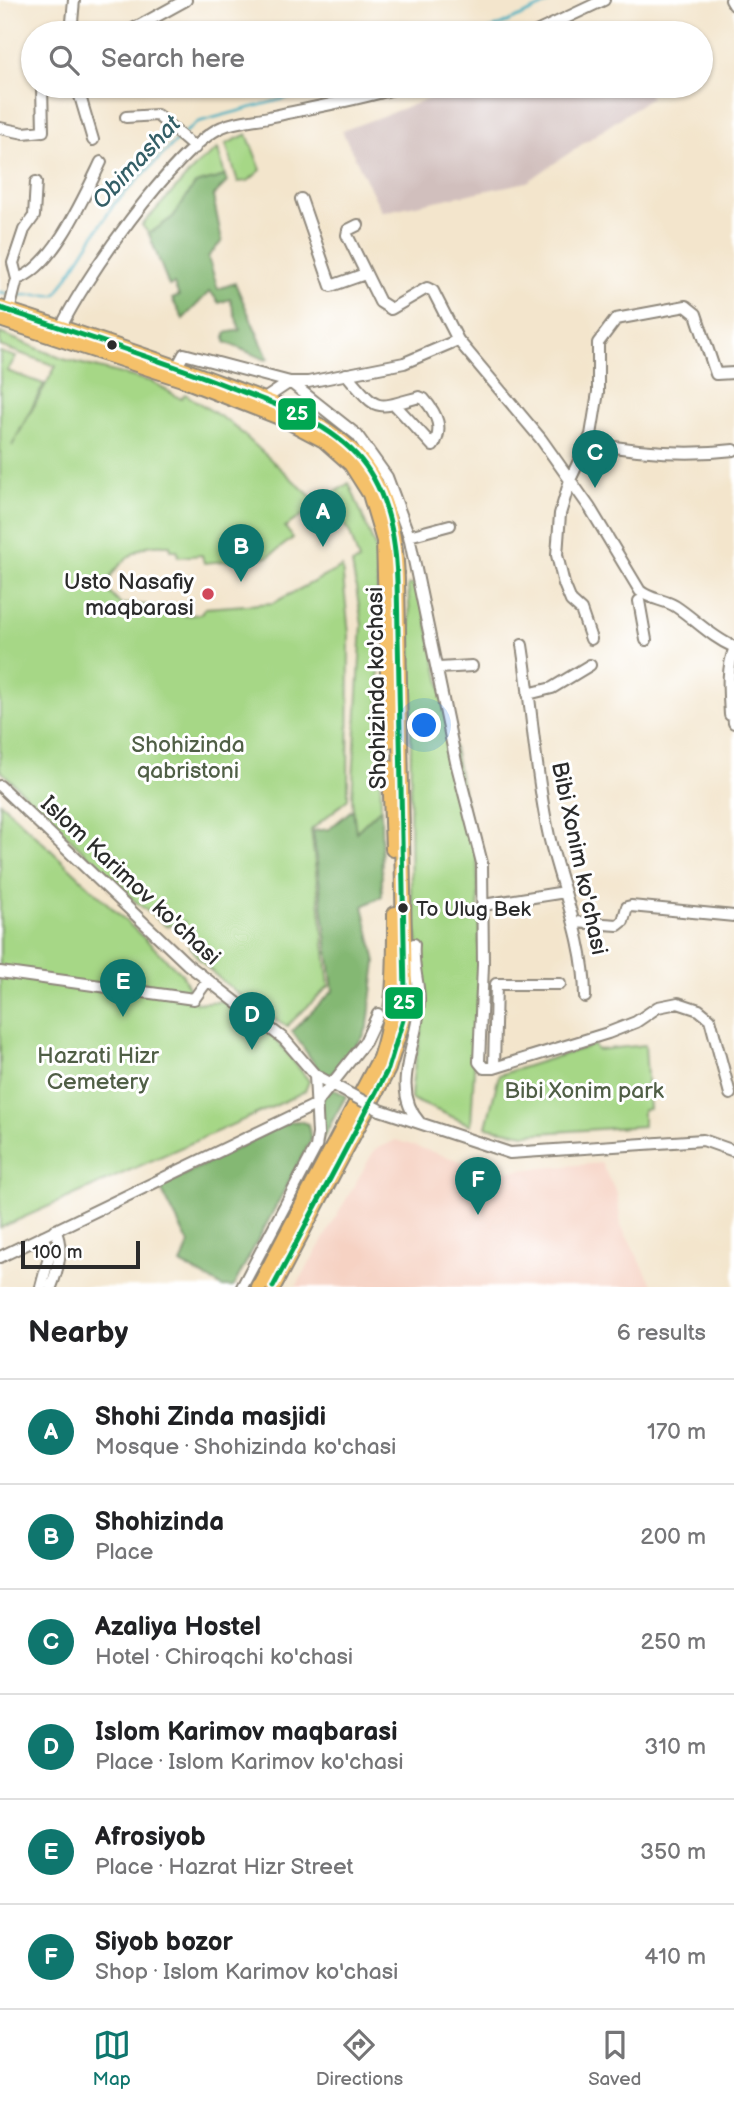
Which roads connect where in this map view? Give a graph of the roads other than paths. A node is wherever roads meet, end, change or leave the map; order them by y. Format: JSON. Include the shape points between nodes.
{"nodes":[{"id":1,"x":74,"y":0,"type":"edge"},
{"id":2,"x":186,"y":0,"type":"edge"},
{"id":3,"x":604,"y":0,"type":"edge"},
{"id":4,"x":731,"y":0,"type":"edge"},
{"id":5,"x":734,"y":5,"type":"edge"},
{"id":6,"x":72,"y":21,"type":"edge"},
{"id":7,"x":148,"y":21,"type":"edge"},
{"id":8,"x":559,"y":21,"type":"edge"},
{"id":9,"x":42,"y":98,"type":"edge"},
{"id":10,"x":81,"y":98,"type":"edge"},
{"id":11,"x":350,"y":98,"type":"edge"},
{"id":12,"x":126,"y":117,"type":"dead end"},
{"id":13,"x":0,"y":128,"type":"edge"},
{"id":14,"x":93,"y":140,"type":"dead end"},
{"id":15,"x":195,"y":148,"type":"junction"},
{"id":16,"x":101,"y":162,"type":"dead end"},
{"id":17,"x":36,"y":183,"type":"dead end"},
{"id":18,"x":301,"y":199,"type":"dead end"},
{"id":19,"x":358,"y":225,"type":"dead end"},
{"id":20,"x":365,"y":274,"type":"junction"},
{"id":21,"x":17,"y":282,"type":"junction"},
{"id":22,"x":6,"y":309,"type":"edge"},
{"id":23,"x":59,"y":333,"type":"junction"},
{"id":24,"x":458,"y":340,"type":"junction"},
{"id":25,"x":217,"y":363,"type":"junction"},
{"id":26,"x":177,"y":367,"type":"junction"},
{"id":27,"x":734,"y":373,"type":"edge"},
{"id":28,"x":346,"y":374,"type":"junction"},
{"id":29,"x":212,"y":380,"type":"junction"},
{"id":30,"x":290,"y":382,"type":"junction"},
{"id":31,"x":263,"y":400,"type":"junction"},
{"id":32,"x":396,"y":406,"type":"junction"},
{"id":33,"x":589,"y":443,"type":"junction"},
{"id":34,"x":734,"y":450,"type":"edge"},
{"id":35,"x":570,"y":480,"type":"junction"},
{"id":36,"x":450,"y":525,"type":"dead end"},
{"id":37,"x":409,"y":536,"type":"junction"},
{"id":38,"x":639,"y":601,"type":"dead end"},
{"id":39,"x":591,"y":639,"type":"dead end"},
{"id":40,"x":646,"y":640,"type":"dead end"},
{"id":41,"x":522,"y":645,"type":"dead end"},
{"id":42,"x":734,"y":649,"type":"edge"},
{"id":43,"x":590,"y":665,"type":"dead end"},
{"id":44,"x":472,"y":666,"type":"dead end"},
{"id":45,"x":439,"y":668,"type":"junction"},
{"id":46,"x":528,"y":694,"type":"junction"},
{"id":47,"x":734,"y":723,"type":"edge"},
{"id":48,"x":0,"y":786,"type":"edge"},
{"id":49,"x":565,"y":892,"type":"junction"},
{"id":50,"x":483,"y":905,"type":"junction"},
{"id":51,"x":734,"y":916,"type":"edge"},
{"id":52,"x":575,"y":922,"type":"junction"},
{"id":53,"x":414,"y":944,"type":"dead end"},
{"id":54,"x":0,"y":972,"type":"edge"},
{"id":55,"x":207,"y":981,"type":"junction"},
{"id":56,"x":560,"y":984,"type":"dead end"},
{"id":57,"x":585,"y":998,"type":"dead end"},
{"id":58,"x":378,"y":1014,"type":"dead end"},
{"id":59,"x":489,"y":1068,"type":"junction"},
{"id":60,"x":315,"y":1075,"type":"junction"},
{"id":61,"x":329,"y":1084,"type":"junction"},
{"id":62,"x":730,"y":1094,"type":"dead end"},
{"id":63,"x":315,"y":1105,"type":"junction"},
{"id":64,"x":281,"y":1121,"type":"junction"},
{"id":65,"x":422,"y":1125,"type":"junction"},
{"id":66,"x":318,"y":1134,"type":"junction"},
{"id":67,"x":734,"y":1151,"type":"edge"},
{"id":68,"x":59,"y":1228,"type":"junction"},
{"id":69,"x":43,"y":1236,"type":"junction"},
{"id":70,"x":0,"y":1257,"type":"edge"},
{"id":71,"x":41,"y":1287,"type":"edge"},
{"id":72,"x":51,"y":1287,"type":"edge"},
{"id":73,"x":242,"y":1287,"type":"edge"},
{"id":74,"x":259,"y":1287,"type":"edge"},
{"id":75,"x":273,"y":1287,"type":"edge"}],
"edges":[{"from":1,"to":6,"type":"street"},
{"from":2,"to":7,"type":"street"},
{"from":3,"to":8,"type":"street"},
{"from":4,"to":5,"type":"street"},
{"from":9,"to":13,"type":"street","via":[[43,131],[24,134]]},
{"from":10,"to":14,"type":"street"},
{"from":11,"to":15,"type":"street","via":[[221,127]]},
{"from":12,"to":15,"type":"street","via":[[157,115]]},
{"from":15,"to":23,"type":"street","via":[[131,221],[91,276]]},
{"from":16,"to":21,"type":"street","via":[[82,202],[41,264]]},
{"from":17,"to":21,"type":"street","via":[[34,216],[13,263]]},
{"from":18,"to":20,"type":"street","via":[[331,286]]},
{"from":19,"to":20,"type":"street","via":[[347,232]]},
{"from":20,"to":24,"type":"street","via":[[385,308],[430,288]]},
{"from":21,"to":22,"type":"street"},
{"from":22,"to":23,"type":"main road","name":"Shohizinda ko'chasi"},
{"from":23,"to":26,"type":"main road","name":"Shohizinda ko'chasi"},
{"from":23,"to":74,"type":"main road","name":"Shohizinda ko'chasi","via":[[282,418],[324,440],[359,474],[384,541],[394,880],[392,1019],[377,1066]]},
{"from":24,"to":28,"type":"street","via":[[404,363]]},
{"from":24,"to":35,"type":"street"},
{"from":25,"to":26,"type":"street","via":[[184,354]]},
{"from":25,"to":29,"type":"street"},
{"from":25,"to":30,"type":"street"},
{"from":26,"to":29,"type":"main road","name":"Shohizinda ko'chasi"},
{"from":27,"to":33,"type":"street","via":[[716,374],[696,314],[686,306],[616,319],[598,343],[598,391]]},
{"from":28,"to":30,"type":"street"},
{"from":28,"to":32,"type":"street","via":[[375,404]]},
{"from":29,"to":31,"type":"main road","name":"Shohizinda ko'chasi"},
{"from":30,"to":31,"type":"street"},
{"from":30,"to":37,"type":"street","via":[[375,455]]},
{"from":31,"to":75,"type":"main road","name":"Shohizinda ko'chasi","via":[[319,425],[352,451],[377,484],[393,537],[405,993],[387,1069]]},
{"from":32,"to":32,"type":"street","via":[[415,426],[433,446],[440,427],[427,402],[419,397]]},
{"from":33,"to":34,"type":"street","via":[[640,453]]},
{"from":33,"to":35,"type":"street"},
{"from":35,"to":39,"type":"street","via":[[560,514],[557,555],[564,584],[581,610]]},
{"from":35,"to":42,"type":"street","via":[[640,590],[649,598],[675,606]]},
{"from":36,"to":37,"type":"street"},
{"from":37,"to":45,"type":"street"},
{"from":38,"to":40,"type":"street"},
{"from":41,"to":46,"type":"street","name":"Bibi Xonim ko'chasi"},
{"from":42,"to":47,"type":"street","via":[[729,673]]},
{"from":43,"to":46,"type":"street","via":[[552,688]]},
{"from":44,"to":45,"type":"street"},
{"from":45,"to":50,"type":"street","via":[[456,762],[482,863]]},
{"from":46,"to":49,"type":"street","name":"Bibi Xonim ko'chasi","via":[[545,814]]},
{"from":48,"to":55,"type":"street","name":"Islom Karimov ko'chasi"},
{"from":49,"to":50,"type":"street"},
{"from":49,"to":52,"type":"street","name":"Bibi Xonim ko'chasi"},
{"from":50,"to":59,"type":"street","via":[[479,1062]]},
{"from":51,"to":52,"type":"street","via":[[631,906],[618,925]]},
{"from":52,"to":57,"type":"street","name":"Bibi Xonim ko'chasi"},
{"from":53,"to":65,"type":"street","via":[[412,964],[419,998],[403,1084],[410,1110]]},
{"from":54,"to":55,"type":"street","via":[[194,999]]},
{"from":55,"to":60,"type":"street","name":"Islom Karimov ko'chasi","via":[[284,1039]]},
{"from":56,"to":59,"type":"street","via":[[496,984]]},
{"from":58,"to":61,"type":"street","via":[[372,1032]]},
{"from":59,"to":62,"type":"street","via":[[608,1033],[658,1007],[678,1003],[710,1019]]},
{"from":60,"to":61,"type":"street","name":"Islom Karimov ko'chasi"},
{"from":60,"to":63,"type":"street"},
{"from":61,"to":63,"type":"street"},
{"from":61,"to":65,"type":"street","name":"Islom Karimov ko'chasi","bridge":true},
{"from":63,"to":64,"type":"street"},
{"from":63,"to":66,"type":"street"},
{"from":64,"to":66,"type":"street","via":[[306,1118]]},
{"from":64,"to":68,"type":"street"},
{"from":65,"to":67,"type":"street","name":"Islom Karimov ko'chasi","via":[[510,1153],[703,1140]]},
{"from":66,"to":73,"type":"street","via":[[311,1157]]},
{"from":68,"to":69,"type":"street"},
{"from":68,"to":72,"type":"street","via":[[60,1250]]},
{"from":69,"to":70,"type":"street"},
{"from":69,"to":71,"type":"street","via":[[49,1257]]}]}
